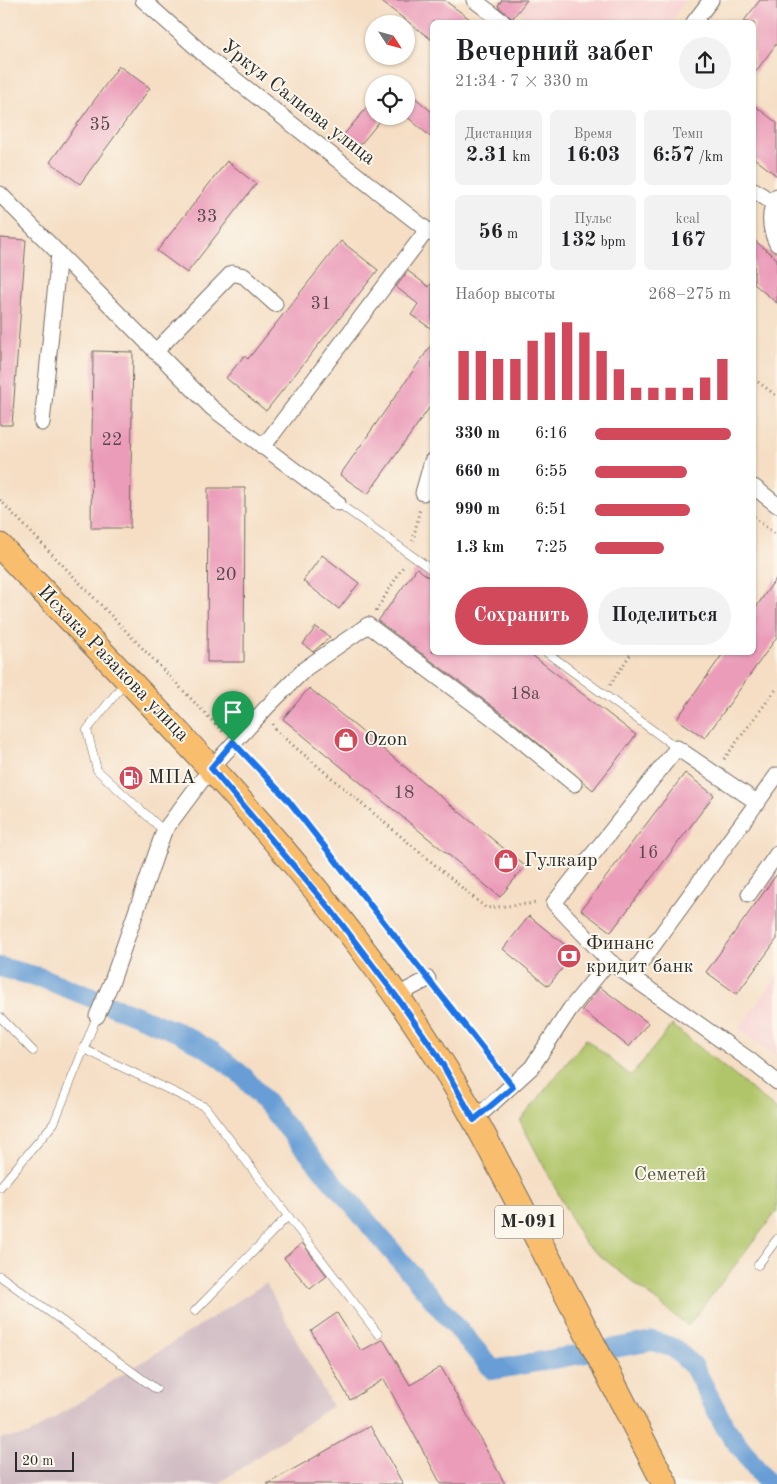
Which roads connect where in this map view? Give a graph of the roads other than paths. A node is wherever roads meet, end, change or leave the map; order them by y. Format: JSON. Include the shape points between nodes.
{"nodes":[{"id":1,"x":143,"y":0,"type":"edge"},
{"id":2,"x":474,"y":0,"type":"edge"},
{"id":3,"x":711,"y":0,"type":"edge"},
{"id":4,"x":500,"y":20,"type":"edge"},
{"id":5,"x":696,"y":20,"type":"edge"},
{"id":6,"x":756,"y":191,"type":"edge"},
{"id":7,"x":0,"y":194,"type":"edge"},
{"id":8,"x":775,"y":200,"type":"edge"},
{"id":9,"x":430,"y":232,"type":"edge"},
{"id":10,"x":777,"y":244,"type":"edge"},
{"id":11,"x":59,"y":253,"type":"junction"},
{"id":12,"x":275,"y":304,"type":"dead end"},
{"id":13,"x":154,"y":352,"type":"junction"},
{"id":14,"x":42,"y":423,"type":"dead end"},
{"id":15,"x":263,"y":447,"type":"junction"},
{"id":16,"x":430,"y":467,"type":"edge"},
{"id":17,"x":756,"y":489,"type":"edge"},
{"id":18,"x":423,"y":493,"type":"dead end"},
{"id":19,"x":338,"y":503,"type":"joint"},
{"id":20,"x":777,"y":505,"type":"edge"},
{"id":21,"x":0,"y":546,"type":"edge"},
{"id":22,"x":430,"y":569,"type":"edge"},
{"id":23,"x":550,"y":655,"type":"edge"},
{"id":24,"x":127,"y":679,"type":"junction"},
{"id":25,"x":677,"y":748,"type":"junction"},
{"id":26,"x":211,"y":768,"type":"junction"},
{"id":27,"x":777,"y":775,"type":"edge"},
{"id":28,"x":574,"y":784,"type":"dead end"},
{"id":29,"x":758,"y":803,"type":"junction"},
{"id":30,"x":164,"y":831,"type":"junction"},
{"id":31,"x":777,"y":854,"type":"edge"},
{"id":32,"x":749,"y":894,"type":"dead end"},
{"id":33,"x":609,"y":961,"type":"junction"},
{"id":34,"x":630,"y":976,"type":"junction"},
{"id":35,"x":428,"y":979,"type":"road end"},
{"id":36,"x":396,"y":996,"type":"junction"},
{"id":37,"x":97,"y":1016,"type":"joint"},
{"id":38,"x":0,"y":1017,"type":"edge"},
{"id":39,"x":84,"y":1050,"type":"junction"},
{"id":40,"x":33,"y":1051,"type":"dead end"},
{"id":41,"x":777,"y":1082,"type":"edge"},
{"id":42,"x":474,"y":1120,"type":"junction"},
{"id":43,"x":0,"y":1187,"type":"edge"},
{"id":44,"x":288,"y":1216,"type":"junction"},
{"id":45,"x":777,"y":1240,"type":"edge"},
{"id":46,"x":758,"y":1265,"type":"dead end"},
{"id":47,"x":0,"y":1276,"type":"edge"},
{"id":48,"x":195,"y":1311,"type":"dead end"},
{"id":49,"x":378,"y":1334,"type":"dead end"},
{"id":50,"x":156,"y":1389,"type":"dead end"},
{"id":51,"x":665,"y":1484,"type":"edge"}],
"edges":[{"from":1,"to":9,"type":"street","name":"Уркуя Салиева улица","via":[[209,59]]},
{"from":2,"to":4,"type":"street"},
{"from":3,"to":5,"type":"street"},
{"from":6,"to":8,"type":"street"},
{"from":7,"to":11,"type":"street"},
{"from":8,"to":10,"type":"street","via":[[770,230]]},
{"from":9,"to":15,"type":"street"},
{"from":11,"to":13,"type":"street"},
{"from":11,"to":14,"type":"street"},
{"from":12,"to":13,"type":"street","via":[[244,276],[232,273]]},
{"from":13,"to":15,"type":"street","via":[[212,408]]},
{"from":15,"to":19,"type":"street"},
{"from":16,"to":18,"type":"street"},
{"from":17,"to":20,"type":"street"},
{"from":19,"to":22,"type":"lane"},
{"from":21,"to":24,"type":"main road","name":"Исхака Разакова улица","number":"М-091"},
{"from":23,"to":25,"type":"lane"},
{"from":24,"to":26,"type":"main road","name":"Исхака Разакова улица","number":"М-091"},
{"from":24,"to":30,"type":"lane","via":[[87,730],[97,770]]},
{"from":25,"to":29,"type":"street"},
{"from":25,"to":33,"type":"street","via":[[554,903]]},
{"from":26,"to":28,"type":"street","via":[[306,668],[368,625],[506,728]]},
{"from":26,"to":30,"type":"street"},
{"from":26,"to":36,"type":"main road","name":"Исхака Разакова улица","number":"М-091","via":[[331,910]]},
{"from":27,"to":29,"type":"street"},
{"from":29,"to":34,"type":"street"},
{"from":30,"to":37,"type":"street"},
{"from":31,"to":32,"type":"street"},
{"from":33,"to":34,"type":"street"},
{"from":33,"to":42,"type":"street","via":[[570,1009],[532,1067]]},
{"from":34,"to":41,"type":"street","via":[[751,1060]]},
{"from":35,"to":36,"type":"street"},
{"from":36,"to":42,"type":"main road","name":"Исхака Разакова улица","number":"М-091","via":[[436,1053]]},
{"from":37,"to":39,"type":"lane"},
{"from":38,"to":40,"type":"lane"},
{"from":39,"to":43,"type":"lane","via":[[54,1123]]},
{"from":39,"to":44,"type":"lane","via":[[205,1107]]},
{"from":42,"to":51,"type":"main road","number":"М-091"},
{"from":44,"to":48,"type":"lane"},
{"from":44,"to":49,"type":"lane"},
{"from":45,"to":46,"type":"lane"},
{"from":47,"to":50,"type":"lane"}]}
